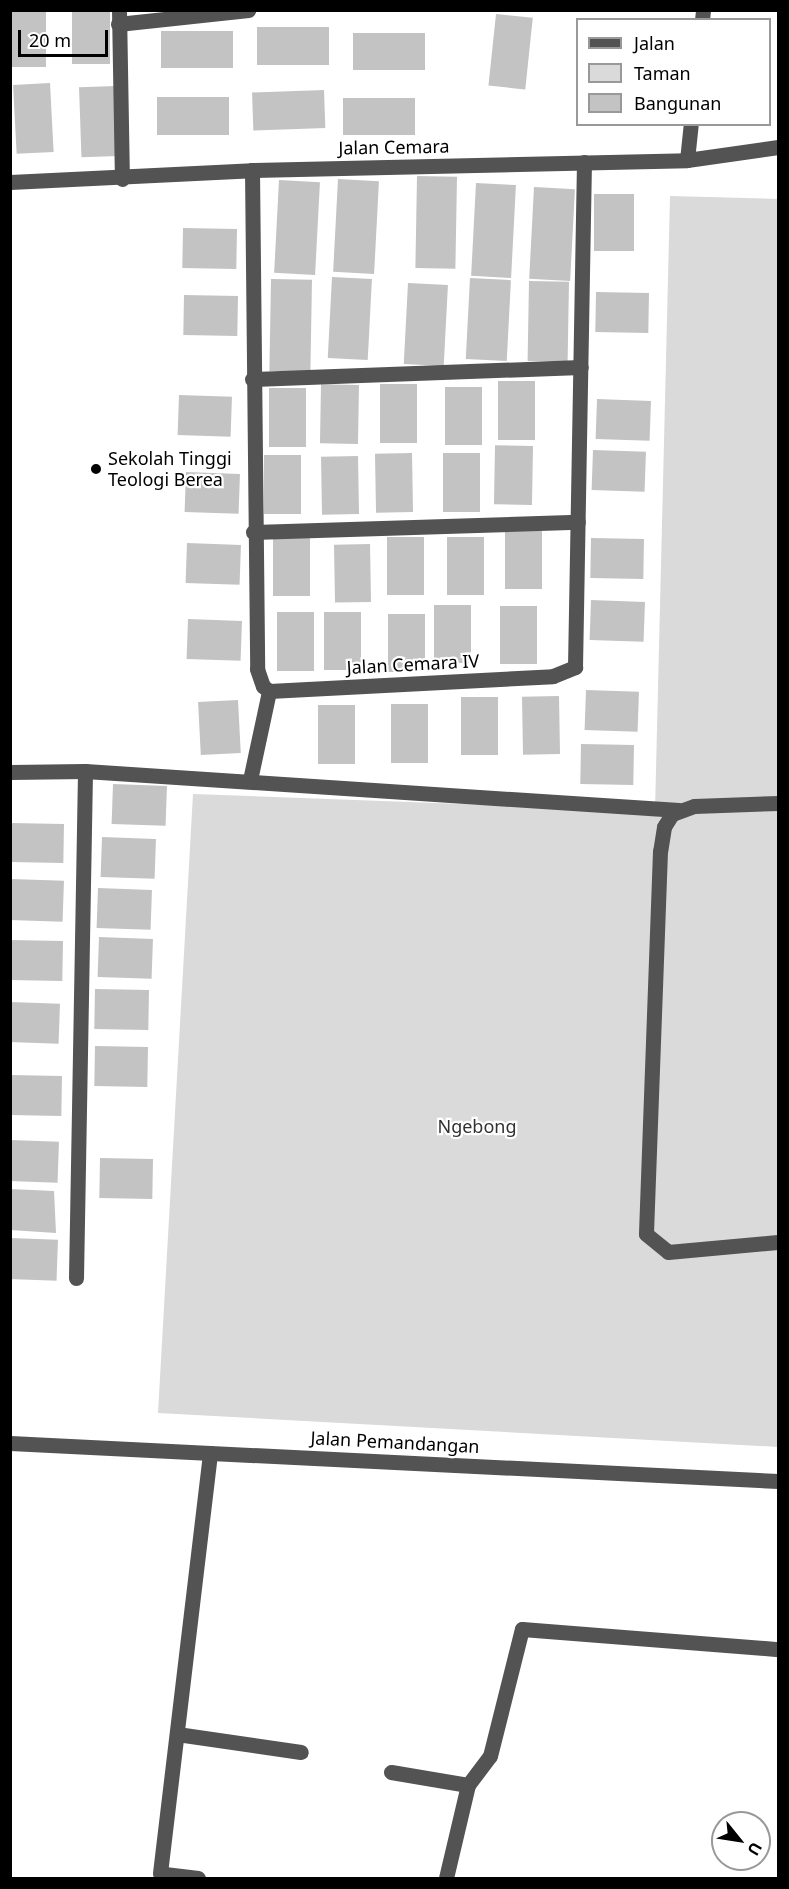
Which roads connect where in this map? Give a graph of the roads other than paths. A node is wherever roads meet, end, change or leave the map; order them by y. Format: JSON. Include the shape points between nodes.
{"nodes":[{"id":1,"x":248,"y":10,"type":"edge"},
{"id":2,"x":118,"y":17,"type":"edge"},
{"id":3,"x":691,"y":126,"type":"edge"},
{"id":4,"x":778,"y":147,"type":"edge"},
{"id":5,"x":687,"y":160,"type":"junction"},
{"id":6,"x":584,"y":162,"type":"junction"},
{"id":7,"x":252,"y":170,"type":"junction"},
{"id":8,"x":122,"y":179,"type":"junction"},
{"id":9,"x":10,"y":182,"type":"edge"},
{"id":10,"x":581,"y":367,"type":"junction"},
{"id":11,"x":252,"y":379,"type":"junction"},
{"id":12,"x":578,"y":522,"type":"junction"},
{"id":13,"x":253,"y":532,"type":"junction"},
{"id":14,"x":269,"y":691,"type":"junction"},
{"id":15,"x":85,"y":771,"type":"junction"},
{"id":16,"x":10,"y":772,"type":"edge"},
{"id":17,"x":250,"y":780,"type":"junction"},
{"id":18,"x":778,"y":803,"type":"edge"},
{"id":19,"x":679,"y":810,"type":"junction"},
{"id":20,"x":778,"y":1242,"type":"edge"},
{"id":21,"x":76,"y":1278,"type":"dead end"},
{"id":22,"x":10,"y":1443,"type":"edge"},
{"id":23,"x":210,"y":1453,"type":"junction"},
{"id":24,"x":778,"y":1481,"type":"edge"},
{"id":25,"x":778,"y":1649,"type":"edge"},
{"id":26,"x":177,"y":1734,"type":"junction"},
{"id":27,"x":301,"y":1752,"type":"dead end"},
{"id":28,"x":391,"y":1772,"type":"dead end"},
{"id":29,"x":468,"y":1785,"type":"junction"},
{"id":30,"x":160,"y":1876,"type":"edge"},
{"id":31,"x":198,"y":1878,"type":"edge"},
{"id":32,"x":446,"y":1878,"type":"edge"}],
"edges":[{"from":1,"to":2,"type":"street"},
{"from":2,"to":8,"type":"street"},
{"from":3,"to":5,"type":"street"},
{"from":4,"to":5,"type":"street","name":"Jalan Cemara"},
{"from":5,"to":6,"type":"street","name":"Jalan Cemara"},
{"from":6,"to":7,"type":"street","name":"Jalan Cemara"},
{"from":6,"to":10,"type":"street","name":"Jalan Cemara IV"},
{"from":7,"to":8,"type":"street","name":"Jalan Cemara"},
{"from":7,"to":11,"type":"street"},
{"from":8,"to":9,"type":"street","name":"Jalan Cemara"},
{"from":10,"to":11,"type":"street"},
{"from":10,"to":12,"type":"street","name":"Jalan Cemara IV"},
{"from":11,"to":13,"type":"street"},
{"from":12,"to":13,"type":"street"},
{"from":12,"to":14,"type":"street","name":"Jalan Cemara IV","via":[[578,661],[570,672]]},
{"from":13,"to":14,"type":"street","via":[[257,669]]},
{"from":14,"to":17,"type":"street"},
{"from":15,"to":16,"type":"street"},
{"from":15,"to":17,"type":"street"},
{"from":15,"to":21,"type":"street"},
{"from":17,"to":19,"type":"street"},
{"from":18,"to":19,"type":"street"},
{"from":19,"to":20,"type":"street","via":[[666,820],[660,851],[646,1234],[668,1252]]},
{"from":22,"to":23,"type":"street","name":"Jalan Pemandangan"},
{"from":23,"to":24,"type":"street","name":"Jalan Pemandangan"},
{"from":23,"to":26,"type":"street"},
{"from":25,"to":29,"type":"street","via":[[522,1629],[490,1756]]},
{"from":26,"to":27,"type":"street"},
{"from":26,"to":30,"type":"street"},
{"from":28,"to":29,"type":"street"},
{"from":29,"to":32,"type":"street"},
{"from":30,"to":31,"type":"street"}]}
